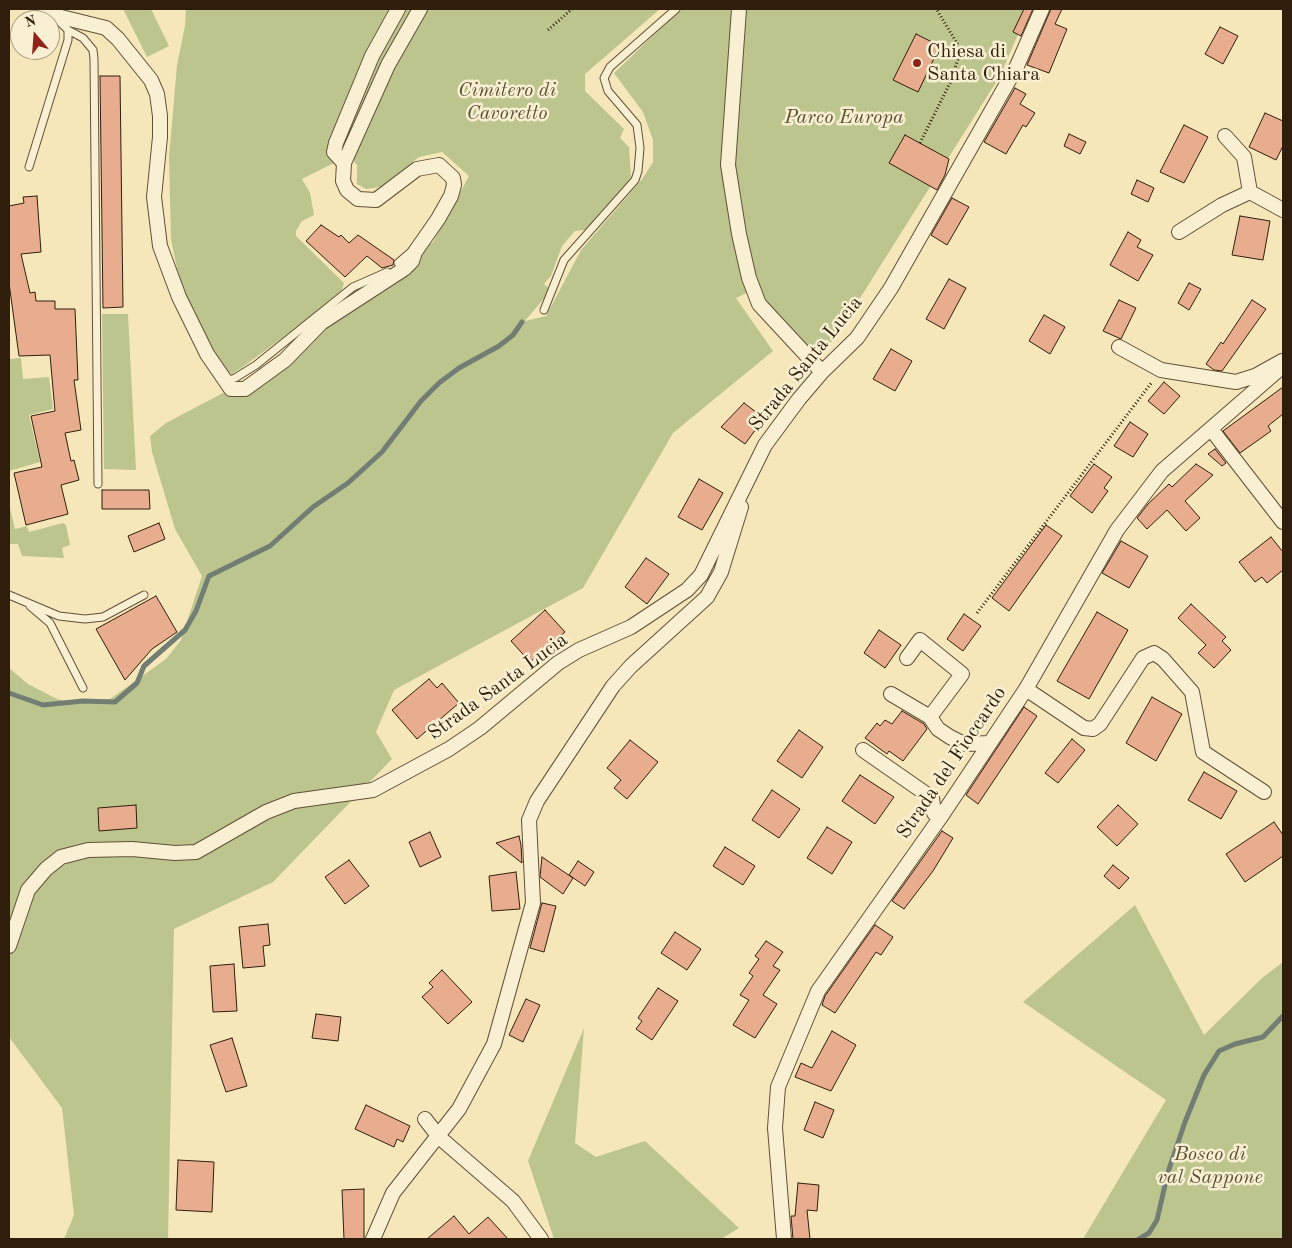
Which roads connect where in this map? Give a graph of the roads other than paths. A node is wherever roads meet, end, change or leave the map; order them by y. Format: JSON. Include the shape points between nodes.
{"nodes":[{"id":1,"x":398,"y":9,"type":"edge"},
{"id":2,"x":420,"y":9,"type":"edge"},
{"id":3,"x":676,"y":9,"type":"edge"},
{"id":4,"x":739,"y":9,"type":"edge"},
{"id":5,"x":1042,"y":9,"type":"edge"},
{"id":6,"x":60,"y":15,"type":"edge"},
{"id":7,"x":60,"y":22,"type":"edge"},
{"id":8,"x":68,"y":30,"type":"junction"},
{"id":9,"x":1225,"y":136,"type":"dead end"},
{"id":10,"x":344,"y":163,"type":"junction"},
{"id":11,"x":28,"y":167,"type":"dead end"},
{"id":12,"x":1250,"y":192,"type":"junction"},
{"id":13,"x":1283,"y":210,"type":"edge"},
{"id":14,"x":1180,"y":232,"type":"dead end"},
{"id":15,"x":422,"y":240,"type":"junction"},
{"id":16,"x":398,"y":263,"type":"dead end"},
{"id":17,"x":387,"y":272,"type":"dead end"},
{"id":18,"x":544,"y":310,"type":"dead end"},
{"id":19,"x":1119,"y":347,"type":"dead end"},
{"id":20,"x":1283,"y":361,"type":"edge"},
{"id":21,"x":1283,"y":366,"type":"edge"},
{"id":22,"x":822,"y":372,"type":"junction"},
{"id":23,"x":224,"y":381,"type":"junction"},
{"id":24,"x":1211,"y":429,"type":"junction"},
{"id":25,"x":749,"y":478,"type":"junction"},
{"id":26,"x":98,"y":484,"type":"dead end"},
{"id":27,"x":1283,"y":522,"type":"edge"},
{"id":28,"x":9,"y":595,"type":"edge"},
{"id":29,"x":144,"y":595,"type":"dead end"},
{"id":30,"x":26,"y":603,"type":"junction"},
{"id":31,"x":907,"y":658,"type":"dead end"},
{"id":32,"x":84,"y":688,"type":"dead end"},
{"id":33,"x":1026,"y":689,"type":"junction"},
{"id":34,"x":891,"y":694,"type":"dead end"},
{"id":35,"x":930,"y":717,"type":"junction"},
{"id":36,"x":990,"y":742,"type":"junction"},
{"id":37,"x":863,"y":750,"type":"dead end"},
{"id":38,"x":1264,"y":792,"type":"dead end"},
{"id":39,"x":940,"y":818,"type":"junction"},
{"id":40,"x":9,"y":946,"type":"edge"},
{"id":41,"x":424,"y":1119,"type":"dead end"},
{"id":42,"x":439,"y":1137,"type":"junction"},
{"id":43,"x":373,"y":1239,"type":"edge"},
{"id":44,"x":540,"y":1239,"type":"edge"},
{"id":45,"x":784,"y":1239,"type":"edge"}],
"edges":[{"from":1,"to":10,"type":"street","via":[[372,56],[336,143],[334,152]]},
{"from":2,"to":10,"type":"street","via":[[388,66]]},
{"from":3,"to":18,"type":"lane","via":[[610,67],[604,78],[608,91],[637,125],[638,171],[635,180],[564,260]]},
{"from":4,"to":22,"type":"street","via":[[728,165],[749,278],[759,304]]},
{"from":5,"to":22,"type":"street","name":"Strada Santa Lucia","via":[[1017,66],[891,288],[857,338]]},
{"from":6,"to":23,"type":"street","via":[[106,28],[151,80],[160,116],[154,197],[157,235],[179,298]]},
{"from":7,"to":8,"type":"lane"},
{"from":8,"to":11,"type":"lane","via":[[68,40]]},
{"from":8,"to":26,"type":"lane","via":[[83,38],[93,50],[94,60]]},
{"from":9,"to":12,"type":"street","via":[[1244,157]]},
{"from":10,"to":15,"type":"street","via":[[342,171],[347,190],[364,201],[376,200],[388,193],[417,168],[439,165],[448,173],[454,185],[450,196],[438,220]]},
{"from":12,"to":13,"type":"street"},
{"from":12,"to":14,"type":"street","via":[[1222,205]]},
{"from":15,"to":16,"type":"lane"},
{"from":15,"to":23,"type":"street","via":[[412,261],[404,269],[321,323],[285,360],[255,384],[245,389],[231,389]]},
{"from":17,"to":23,"type":"lane","via":[[353,286],[256,365]]},
{"from":19,"to":20,"type":"street","via":[[1161,370],[1236,382]]},
{"from":21,"to":24,"type":"street","name":"Strada del Fioccardo"},
{"from":22,"to":25,"type":"street","name":"Strada Santa Lucia","via":[[765,445]]},
{"from":24,"to":27,"type":"street"},
{"from":24,"to":33,"type":"street","name":"Strada del Fioccardo","via":[[1162,470],[1117,530]]},
{"from":25,"to":40,"type":"street","name":"Strada Santa Lucia","via":[[701,575],[687,590],[631,626],[558,663],[449,749],[373,790],[294,800],[266,812],[196,852],[88,850],[61,857],[28,890]]},
{"from":25,"to":42,"type":"street","via":[[721,572],[707,597],[613,686],[537,801],[529,820],[533,902],[496,1038],[487,1061]]},
{"from":28,"to":30,"type":"lane"},
{"from":29,"to":30,"type":"lane","via":[[103,617],[86,619],[59,616]]},
{"from":30,"to":32,"type":"lane","via":[[50,623]]},
{"from":31,"to":35,"type":"street","via":[[920,640],[962,674]]},
{"from":33,"to":36,"type":"street","name":"Strada del Fioccardo"},
{"from":33,"to":38,"type":"street","via":[[1084,728],[1093,729],[1100,724],[1143,658],[1154,654],[1163,659],[1192,692],[1203,752]]},
{"from":34,"to":35,"type":"street"},
{"from":35,"to":36,"type":"street","via":[[938,729],[964,744]]},
{"from":36,"to":39,"type":"street","name":"Strada del Fioccardo"},
{"from":37,"to":39,"type":"street","via":[[932,798],[934,813]]},
{"from":39,"to":45,"type":"street","name":"Strada del Fioccardo","via":[[818,991],[778,1087],[775,1128]]},
{"from":41,"to":42,"type":"street"},
{"from":42,"to":43,"type":"street","via":[[392,1193]]},
{"from":42,"to":44,"type":"street","via":[[512,1200]]}]}
